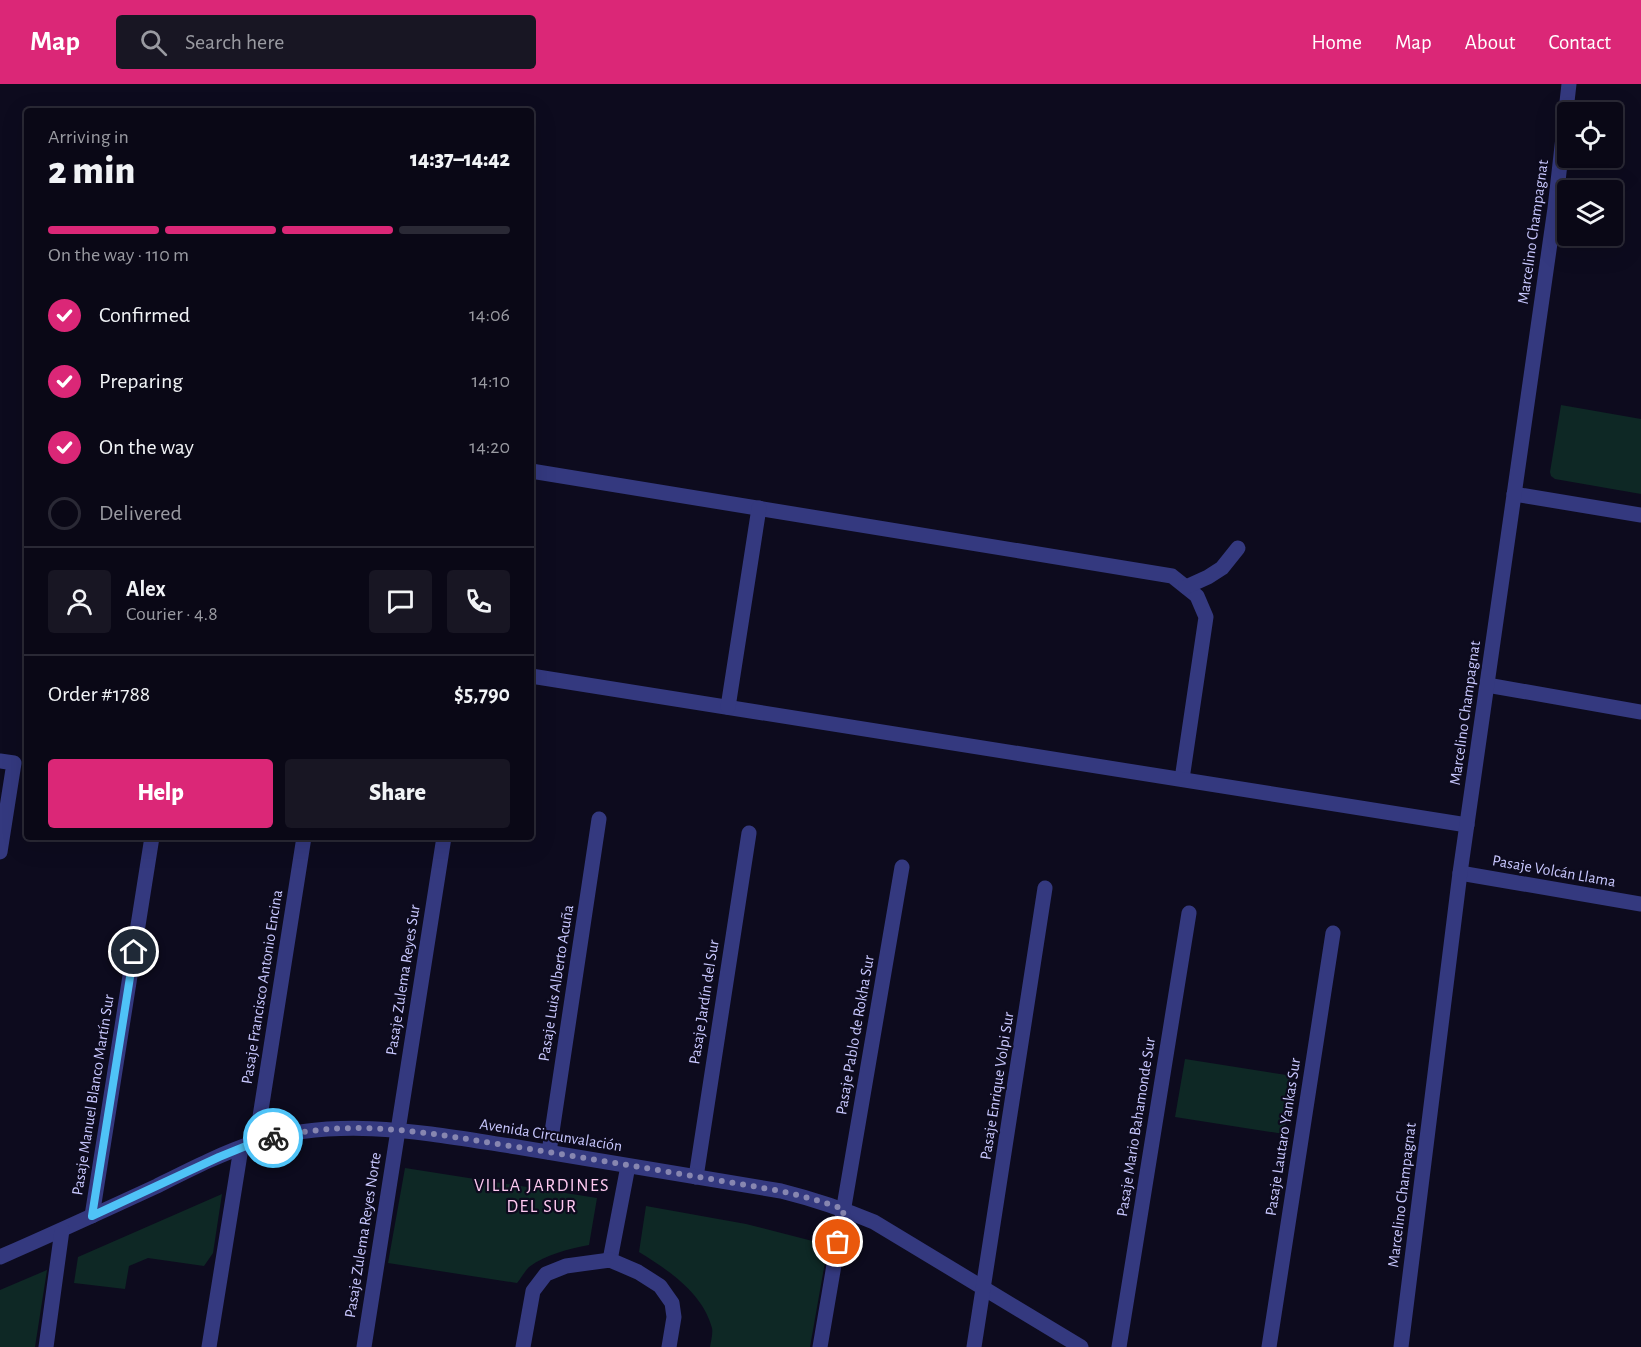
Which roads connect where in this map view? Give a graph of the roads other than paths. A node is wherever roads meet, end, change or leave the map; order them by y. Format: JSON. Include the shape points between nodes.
{"nodes":[{"id":1,"x":1569,"y":84,"type":"edge"},
{"id":2,"x":534,"y":471,"type":"edge"},
{"id":3,"x":1514,"y":494,"type":"junction"},
{"id":4,"x":759,"y":508,"type":"junction"},
{"id":5,"x":1641,"y":515,"type":"edge"},
{"id":6,"x":1238,"y":548,"type":"dead end"},
{"id":7,"x":1186,"y":587,"type":"junction"},
{"id":8,"x":534,"y":676,"type":"edge"},
{"id":9,"x":1487,"y":685,"type":"junction"},
{"id":10,"x":728,"y":707,"type":"junction"},
{"id":11,"x":1641,"y":712,"type":"edge"},
{"id":12,"x":7,"y":762,"type":"edge"},
{"id":13,"x":1182,"y":779,"type":"junction"},
{"id":14,"x":599,"y":819,"type":"dead end"},
{"id":15,"x":1467,"y":825,"type":"junction"},
{"id":16,"x":749,"y":833,"type":"dead end"},
{"id":17,"x":152,"y":840,"type":"edge"},
{"id":18,"x":304,"y":840,"type":"edge"},
{"id":19,"x":444,"y":840,"type":"edge"},
{"id":20,"x":0,"y":852,"type":"edge"},
{"id":21,"x":902,"y":867,"type":"dead end"},
{"id":22,"x":1460,"y":873,"type":"junction"},
{"id":23,"x":1045,"y":888,"type":"dead end"},
{"id":24,"x":1641,"y":904,"type":"edge"},
{"id":25,"x":1189,"y":913,"type":"dead end"},
{"id":26,"x":1333,"y":933,"type":"dead end"},
{"id":27,"x":398,"y":1129,"type":"junction"},
{"id":28,"x":256,"y":1142,"type":"junction"},
{"id":29,"x":241,"y":1148,"type":"junction"},
{"id":30,"x":549,"y":1152,"type":"junction"},
{"id":31,"x":628,"y":1166,"type":"junction"},
{"id":32,"x":696,"y":1177,"type":"junction"},
{"id":33,"x":844,"y":1209,"type":"junction"},
{"id":34,"x":92,"y":1216,"type":"junction"},
{"id":35,"x":62,"y":1230,"type":"junction"},
{"id":36,"x":0,"y":1257,"type":"edge"},
{"id":37,"x":610,"y":1260,"type":"junction"},
{"id":38,"x":983,"y":1289,"type":"junction"},
{"id":39,"x":46,"y":1347,"type":"edge"},
{"id":40,"x":209,"y":1347,"type":"edge"},
{"id":41,"x":364,"y":1347,"type":"edge"},
{"id":42,"x":523,"y":1347,"type":"edge"},
{"id":43,"x":669,"y":1347,"type":"edge"},
{"id":44,"x":820,"y":1347,"type":"edge"},
{"id":45,"x":974,"y":1347,"type":"edge"},
{"id":46,"x":1081,"y":1347,"type":"edge"},
{"id":47,"x":1119,"y":1347,"type":"edge"},
{"id":48,"x":1269,"y":1347,"type":"edge"},
{"id":49,"x":1401,"y":1347,"type":"edge"}],
"edges":[{"from":1,"to":3,"type":"street","name":"Marcelino Champagnat"},
{"from":2,"to":4,"type":"street"},
{"from":3,"to":5,"type":"street"},
{"from":3,"to":9,"type":"street","name":"Marcelino Champagnat"},
{"from":4,"to":7,"type":"street","via":[[1172,576]]},
{"from":4,"to":10,"type":"street"},
{"from":6,"to":7,"type":"street","via":[[1222,568]]},
{"from":7,"to":13,"type":"street","via":[[1197,596],[1206,616]]},
{"from":8,"to":10,"type":"street"},
{"from":9,"to":11,"type":"street"},
{"from":9,"to":15,"type":"street","name":"Marcelino Champagnat"},
{"from":10,"to":13,"type":"street"},
{"from":12,"to":20,"type":"street"},
{"from":13,"to":15,"type":"street"},
{"from":14,"to":30,"type":"street","name":"Pasaje Luis Alberto Acuña"},
{"from":15,"to":22,"type":"street","name":"Marcelino Champagnat"},
{"from":16,"to":32,"type":"street","name":"Pasaje Jardín del Sur"},
{"from":17,"to":34,"type":"street","name":"Pasaje Manuel Blanco Martín Sur"},
{"from":18,"to":28,"type":"street","name":"Pasaje Francisco Antonio Encina"},
{"from":19,"to":27,"type":"street","name":"Pasaje Zulema Reyes Sur"},
{"from":21,"to":33,"type":"street","name":"Pasaje Pablo de Rokha Sur"},
{"from":22,"to":24,"type":"street","name":"Pasaje Volcán Llama"},
{"from":22,"to":49,"type":"street","name":"Marcelino Champagnat"},
{"from":23,"to":38,"type":"street","name":"Pasaje Enrique Volpi Sur"},
{"from":25,"to":47,"type":"street","name":"Pasaje Mario Bahamonde Sur"},
{"from":26,"to":48,"type":"street","name":"Pasaje Lautaro Yankas Sur"},
{"from":27,"to":28,"type":"street","name":"Avenida Circunvalación","via":[[324,1129]]},
{"from":27,"to":30,"type":"street","name":"Avenida Circunvalación"},
{"from":27,"to":41,"type":"street","name":"Pasaje Zulema Reyes Norte"},
{"from":28,"to":29,"type":"street","name":"Avenida Circunvalación"},
{"from":29,"to":34,"type":"street","name":"Avenida Circunvalación"},
{"from":29,"to":40,"type":"street"},
{"from":30,"to":31,"type":"street","name":"Avenida Circunvalación"},
{"from":31,"to":32,"type":"street","name":"Avenida Circunvalación"},
{"from":31,"to":37,"type":"street"},
{"from":32,"to":33,"type":"street","name":"Avenida Circunvalación","via":[[781,1191]]},
{"from":33,"to":38,"type":"street","name":"Avenida Circunvalación","via":[[874,1222]]},
{"from":33,"to":44,"type":"street","name":"Pasaje Pablo de Rokha Sur"},
{"from":34,"to":35,"type":"street","name":"Avenida Circunvalación"},
{"from":35,"to":36,"type":"street","name":"Avenida Circunvalación"},
{"from":35,"to":39,"type":"street"},
{"from":37,"to":42,"type":"street","via":[[566,1266],[546,1274],[533,1291]]},
{"from":37,"to":43,"type":"street","via":[[660,1286],[672,1303]]},
{"from":38,"to":45,"type":"street","name":"Pasaje Enrique Volpi Sur"},
{"from":38,"to":46,"type":"street","name":"Avenida Circunvalación"}]}
